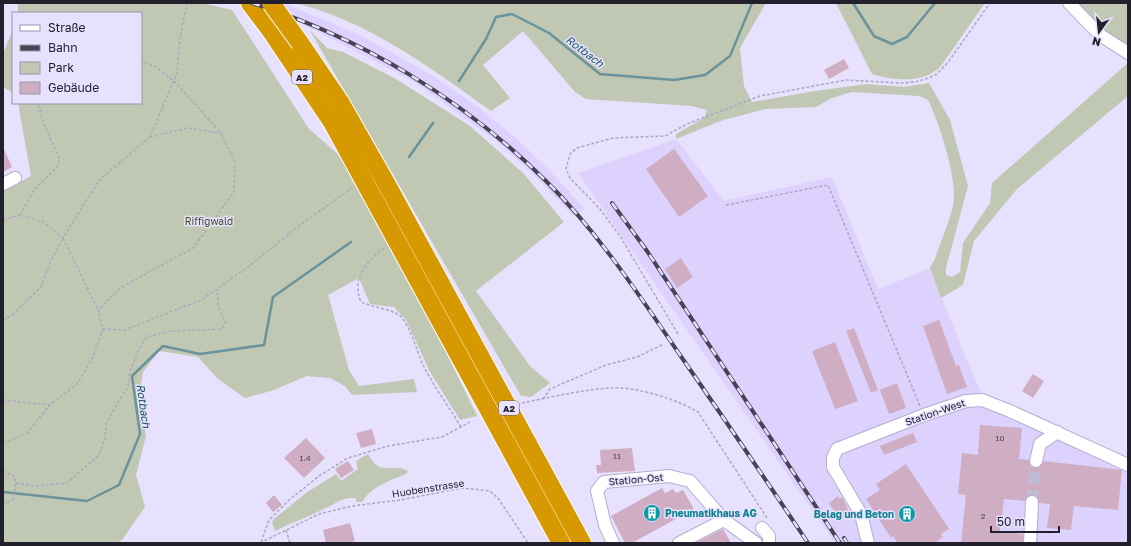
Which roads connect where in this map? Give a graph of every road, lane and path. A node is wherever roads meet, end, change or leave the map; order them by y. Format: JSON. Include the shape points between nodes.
{"nodes":[{"id":1,"x":187,"y":3,"type":"edge"},
{"id":2,"x":250,"y":3,"type":"edge"},
{"id":3,"x":271,"y":3,"type":"edge"},
{"id":4,"x":990,"y":3,"type":"edge"},
{"id":5,"x":1069,"y":3,"type":"edge"},
{"id":6,"x":1128,"y":53,"type":"edge"},
{"id":7,"x":142,"y":60,"type":"edge"},
{"id":8,"x":175,"y":82,"type":"junction"},
{"id":9,"x":38,"y":104,"type":"edge"},
{"id":10,"x":339,"y":118,"type":"junction"},
{"id":11,"x":222,"y":133,"type":"junction"},
{"id":12,"x":150,"y":137,"type":"junction"},
{"id":13,"x":16,"y":178,"type":"dead end"},
{"id":14,"x":3,"y":184,"type":"edge"},
{"id":15,"x":356,"y":194,"type":"dead end"},
{"id":16,"x":726,"y":205,"type":"dead end"},
{"id":17,"x":20,"y":215,"type":"junction"},
{"id":18,"x":3,"y":220,"type":"edge"},
{"id":19,"x":63,"y":238,"type":"junction"},
{"id":20,"x":385,"y":247,"type":"dead end"},
{"id":21,"x":217,"y":289,"type":"junction"},
{"id":22,"x":98,"y":311,"type":"junction"},
{"id":23,"x":3,"y":320,"type":"edge"},
{"id":24,"x":103,"y":329,"type":"junction"},
{"id":25,"x":678,"y":334,"type":"dead end"},
{"id":26,"x":664,"y":344,"type":"dead end"},
{"id":27,"x":543,"y":399,"type":"junction"},
{"id":28,"x":3,"y":400,"type":"edge"},
{"id":29,"x":522,"y":403,"type":"dead end"},
{"id":30,"x":50,"y":405,"type":"junction"},
{"id":31,"x":924,"y":415,"type":"junction"},
{"id":32,"x":470,"y":422,"type":"dead end"},
{"id":33,"x":461,"y":427,"type":"junction"},
{"id":34,"x":1057,"y":432,"type":"junction"},
{"id":35,"x":3,"y":443,"type":"edge"},
{"id":36,"x":1036,"y":461,"type":"tunnel mouth"},
{"id":37,"x":1128,"y":465,"type":"edge"},
{"id":38,"x":3,"y":471,"type":"edge"},
{"id":39,"x":16,"y":484,"type":"junction"},
{"id":40,"x":1032,"y":502,"type":"tunnel mouth"},
{"id":41,"x":3,"y":504,"type":"edge"},
{"id":42,"x":724,"y":520,"type":"junction"},
{"id":43,"x":766,"y":526,"type":"joint"},
{"id":44,"x":286,"y":530,"type":"junction"},
{"id":45,"x":260,"y":543,"type":"edge"},
{"id":46,"x":290,"y":543,"type":"edge"},
{"id":47,"x":528,"y":543,"type":"edge"},
{"id":48,"x":562,"y":543,"type":"edge"},
{"id":49,"x":582,"y":543,"type":"edge"},
{"id":50,"x":613,"y":543,"type":"edge"},
{"id":51,"x":679,"y":543,"type":"edge"},
{"id":52,"x":756,"y":543,"type":"edge"},
{"id":53,"x":769,"y":543,"type":"edge"},
{"id":54,"x":868,"y":543,"type":"edge"},
{"id":55,"x":1030,"y":543,"type":"edge"}],
"edges":[{"from":1,"to":8,"type":"path"},
{"from":2,"to":10,"type":"highway","number":"A2"},
{"from":3,"to":10,"type":"highway","number":"A2","bridge":true,"via":[[300,43]]},
{"from":4,"to":25,"type":"path","via":[[948,61],[937,74],[929,78],[900,83],[846,80],[760,96],[694,121],[664,136],[613,138],[577,148],[570,154],[566,169],[570,178],[600,209],[620,236]]},
{"from":5,"to":6,"type":"street","via":[[1100,35]]},
{"from":7,"to":8,"type":"path","via":[[156,67]]},
{"from":8,"to":11,"type":"path"},
{"from":8,"to":12,"type":"path"},
{"from":9,"to":17,"type":"path","via":[[44,125],[59,157],[58,166],[34,190]]},
{"from":10,"to":48,"type":"highway","number":"A2","via":[[420,282]]},
{"from":10,"to":49,"type":"highway","number":"A2","via":[[436,274]]},
{"from":11,"to":12,"type":"path","via":[[187,128]]},
{"from":11,"to":22,"type":"path","via":[[235,163],[234,192],[193,248],[120,288]]},
{"from":12,"to":19,"type":"path","via":[[99,180]]},
{"from":13,"to":14,"type":"street"},
{"from":15,"to":21,"type":"path","via":[[352,187]]},
{"from":16,"to":31,"type":"path","via":[[828,185]]},
{"from":17,"to":18,"type":"path"},
{"from":17,"to":19,"type":"path","via":[[43,222]]},
{"from":19,"to":22,"type":"path"},
{"from":19,"to":23,"type":"path","via":[[49,265],[42,287]]},
{"from":20,"to":33,"type":"path","via":[[370,260],[361,273],[357,283],[361,302],[392,311],[408,325],[424,368]]},
{"from":21,"to":24,"type":"path","via":[[201,300],[124,330]]},
{"from":21,"to":39,"type":"path","via":[[218,305],[225,322],[222,329],[170,331],[146,337],[130,371],[128,386],[106,423],[105,440],[99,455],[67,482],[36,486]]},
{"from":22,"to":24,"type":"path"},
{"from":24,"to":30,"type":"path","via":[[93,357],[77,384]]},
{"from":26,"to":27,"type":"path","via":[[637,357],[606,365],[550,389]]},
{"from":27,"to":29,"type":"path"},
{"from":27,"to":43,"type":"path","via":[[611,388],[634,389],[685,405],[698,412]]},
{"from":28,"to":30,"type":"path"},
{"from":30,"to":35,"type":"path","via":[[27,433]]},
{"from":31,"to":34,"type":"street","name":"Station-West","via":[[966,401],[982,400]]},
{"from":31,"to":54,"type":"street","name":"Station-West","via":[[838,449],[833,458],[833,467],[861,514]]},
{"from":32,"to":33,"type":"path"},
{"from":33,"to":45,"type":"path","via":[[442,437],[388,446],[348,458],[319,476],[288,501],[269,520]]},
{"from":34,"to":36,"type":"street","via":[[1040,444]]},
{"from":34,"to":37,"type":"street","name":"Station-West"},
{"from":38,"to":39,"type":"path","via":[[14,476]]},
{"from":39,"to":41,"type":"path","via":[[13,500]]},
{"from":40,"to":55,"type":"street"},
{"from":42,"to":50,"type":"street","name":"Station-Ost","via":[[690,481],[669,476],[604,482],[597,491],[605,525]]},
{"from":42,"to":51,"type":"street"},
{"from":42,"to":52,"type":"street","name":"Station-Ost"},
{"from":43,"to":53,"type":"street"},
{"from":44,"to":45,"type":"path","name":"Huobenstrasse"},
{"from":44,"to":46,"type":"path"},
{"from":44,"to":47,"type":"path","name":"Huobenstrasse","via":[[319,514],[352,506],[462,488],[490,491],[498,498]]}]}
